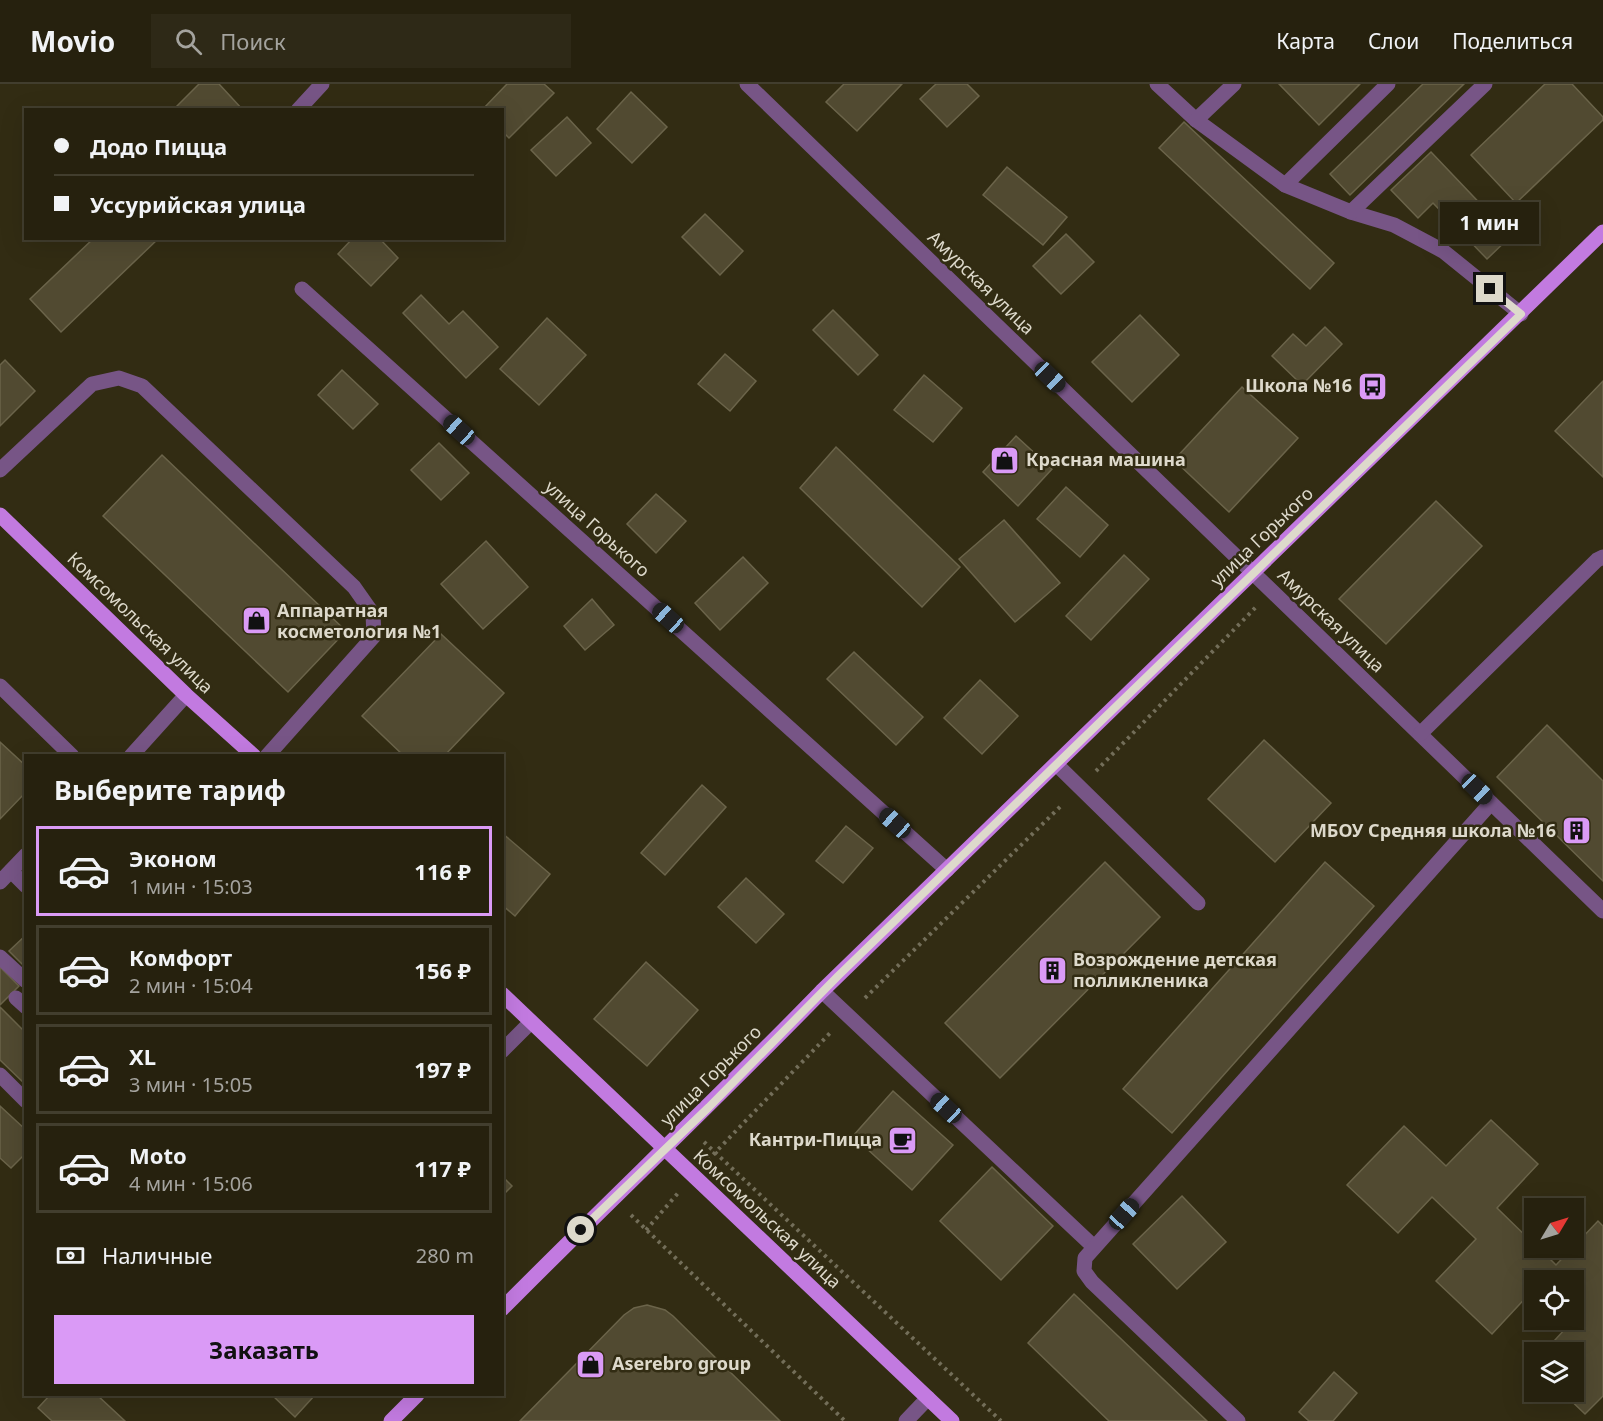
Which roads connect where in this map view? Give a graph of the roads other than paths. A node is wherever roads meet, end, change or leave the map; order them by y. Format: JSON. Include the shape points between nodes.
{"nodes":[{"id":1,"x":322,"y":84,"type":"edge"},
{"id":2,"x":747,"y":84,"type":"edge"},
{"id":3,"x":1156,"y":84,"type":"edge"},
{"id":4,"x":1234,"y":84,"type":"edge"},
{"id":5,"x":1388,"y":84,"type":"edge"},
{"id":6,"x":1485,"y":84,"type":"edge"},
{"id":7,"x":300,"y":108,"type":"edge"},
{"id":8,"x":1196,"y":120,"type":"junction"},
{"id":9,"x":1286,"y":185,"type":"junction"},
{"id":10,"x":1351,"y":212,"type":"junction"},
{"id":11,"x":1603,"y":232,"type":"edge"},
{"id":12,"x":302,"y":289,"type":"dead end"},
{"id":13,"x":1521,"y":314,"type":"junction"},
{"id":14,"x":0,"y":470,"type":"edge"},
{"id":15,"x":0,"y":515,"type":"edge"},
{"id":16,"x":1603,"y":557,"type":"edge"},
{"id":17,"x":1253,"y":573,"type":"junction"},
{"id":18,"x":0,"y":686,"type":"edge"},
{"id":19,"x":186,"y":695,"type":"junction"},
{"id":20,"x":1420,"y":734,"type":"junction"},
{"id":21,"x":70,"y":754,"type":"edge"},
{"id":22,"x":133,"y":754,"type":"edge"},
{"id":23,"x":252,"y":754,"type":"edge"},
{"id":24,"x":269,"y":754,"type":"edge"},
{"id":25,"x":1056,"y":764,"type":"junction"},
{"id":26,"x":1491,"y":803,"type":"junction"},
{"id":27,"x":24,"y":857,"type":"edge"},
{"id":28,"x":947,"y":870,"type":"junction"},
{"id":29,"x":5,"y":876,"type":"edge"},
{"id":30,"x":24,"y":885,"type":"edge"},
{"id":31,"x":1198,"y":903,"type":"dead end"},
{"id":32,"x":1603,"y":911,"type":"edge"},
{"id":33,"x":0,"y":957,"type":"edge"},
{"id":34,"x":24,"y":979,"type":"edge"},
{"id":35,"x":822,"y":991,"type":"junction"},
{"id":36,"x":504,"y":996,"type":"edge"},
{"id":37,"x":531,"y":1022,"type":"junction"},
{"id":38,"x":504,"y":1049,"type":"edge"},
{"id":39,"x":0,"y":1075,"type":"edge"},
{"id":40,"x":24,"y":1099,"type":"edge"},
{"id":41,"x":665,"y":1149,"type":"junction"},
{"id":42,"x":1094,"y":1247,"type":"junction"},
{"id":43,"x":504,"y":1307,"type":"edge"},
{"id":44,"x":416,"y":1396,"type":"edge"},
{"id":45,"x":928,"y":1398,"type":"junction"},
{"id":46,"x":391,"y":1421,"type":"edge"},
{"id":47,"x":906,"y":1421,"type":"edge"},
{"id":48,"x":952,"y":1421,"type":"edge"},
{"id":49,"x":1238,"y":1421,"type":"edge"}],
"edges":[{"from":1,"to":7,"type":"street"},
{"from":2,"to":17,"type":"street","name":"Амурская улица"},
{"from":3,"to":8,"type":"street"},
{"from":4,"to":8,"type":"street"},
{"from":5,"to":9,"type":"street"},
{"from":6,"to":10,"type":"street"},
{"from":8,"to":9,"type":"street"},
{"from":9,"to":10,"type":"street"},
{"from":10,"to":13,"type":"street","via":[[1394,225],[1443,251]]},
{"from":11,"to":13,"type":"main road","name":"улица Горького"},
{"from":12,"to":28,"type":"street","name":"улица Горького"},
{"from":13,"to":17,"type":"main road","name":"улица Горького"},
{"from":14,"to":24,"type":"street","via":[[92,384],[120,378],[142,386],[354,588],[373,614],[374,636]]},
{"from":15,"to":19,"type":"main road","name":"Комсомольская улица"},
{"from":16,"to":20,"type":"street"},
{"from":17,"to":20,"type":"street","name":"Амурская улица"},
{"from":17,"to":25,"type":"main road","name":"улица Горького"},
{"from":18,"to":21,"type":"street"},
{"from":19,"to":22,"type":"street"},
{"from":19,"to":23,"type":"main road","name":"Комсомольская улица"},
{"from":20,"to":26,"type":"street","name":"Амурская улица"},
{"from":25,"to":28,"type":"main road","name":"улица Горького"},
{"from":25,"to":31,"type":"street"},
{"from":26,"to":32,"type":"street","name":"Амурская улица"},
{"from":26,"to":42,"type":"street"},
{"from":27,"to":29,"type":"street"},
{"from":28,"to":35,"type":"main road","name":"улица Горького"},
{"from":29,"to":30,"type":"street"},
{"from":33,"to":34,"type":"street"},
{"from":35,"to":41,"type":"main road","name":"улица Горького"},
{"from":35,"to":42,"type":"street"},
{"from":36,"to":37,"type":"main road","name":"Комсомольская улица"},
{"from":37,"to":38,"type":"street"},
{"from":37,"to":41,"type":"main road","name":"Комсомольская улица"},
{"from":39,"to":40,"type":"street"},
{"from":41,"to":43,"type":"main road","name":"улица Горького"},
{"from":41,"to":45,"type":"main road","name":"Комсомольская улица"},
{"from":42,"to":49,"type":"street","via":[[1085,1257],[1084,1271],[1092,1282]]},
{"from":44,"to":46,"type":"main road"},
{"from":45,"to":47,"type":"street"},
{"from":45,"to":48,"type":"main road","name":"Комсомольская улица"}]}
